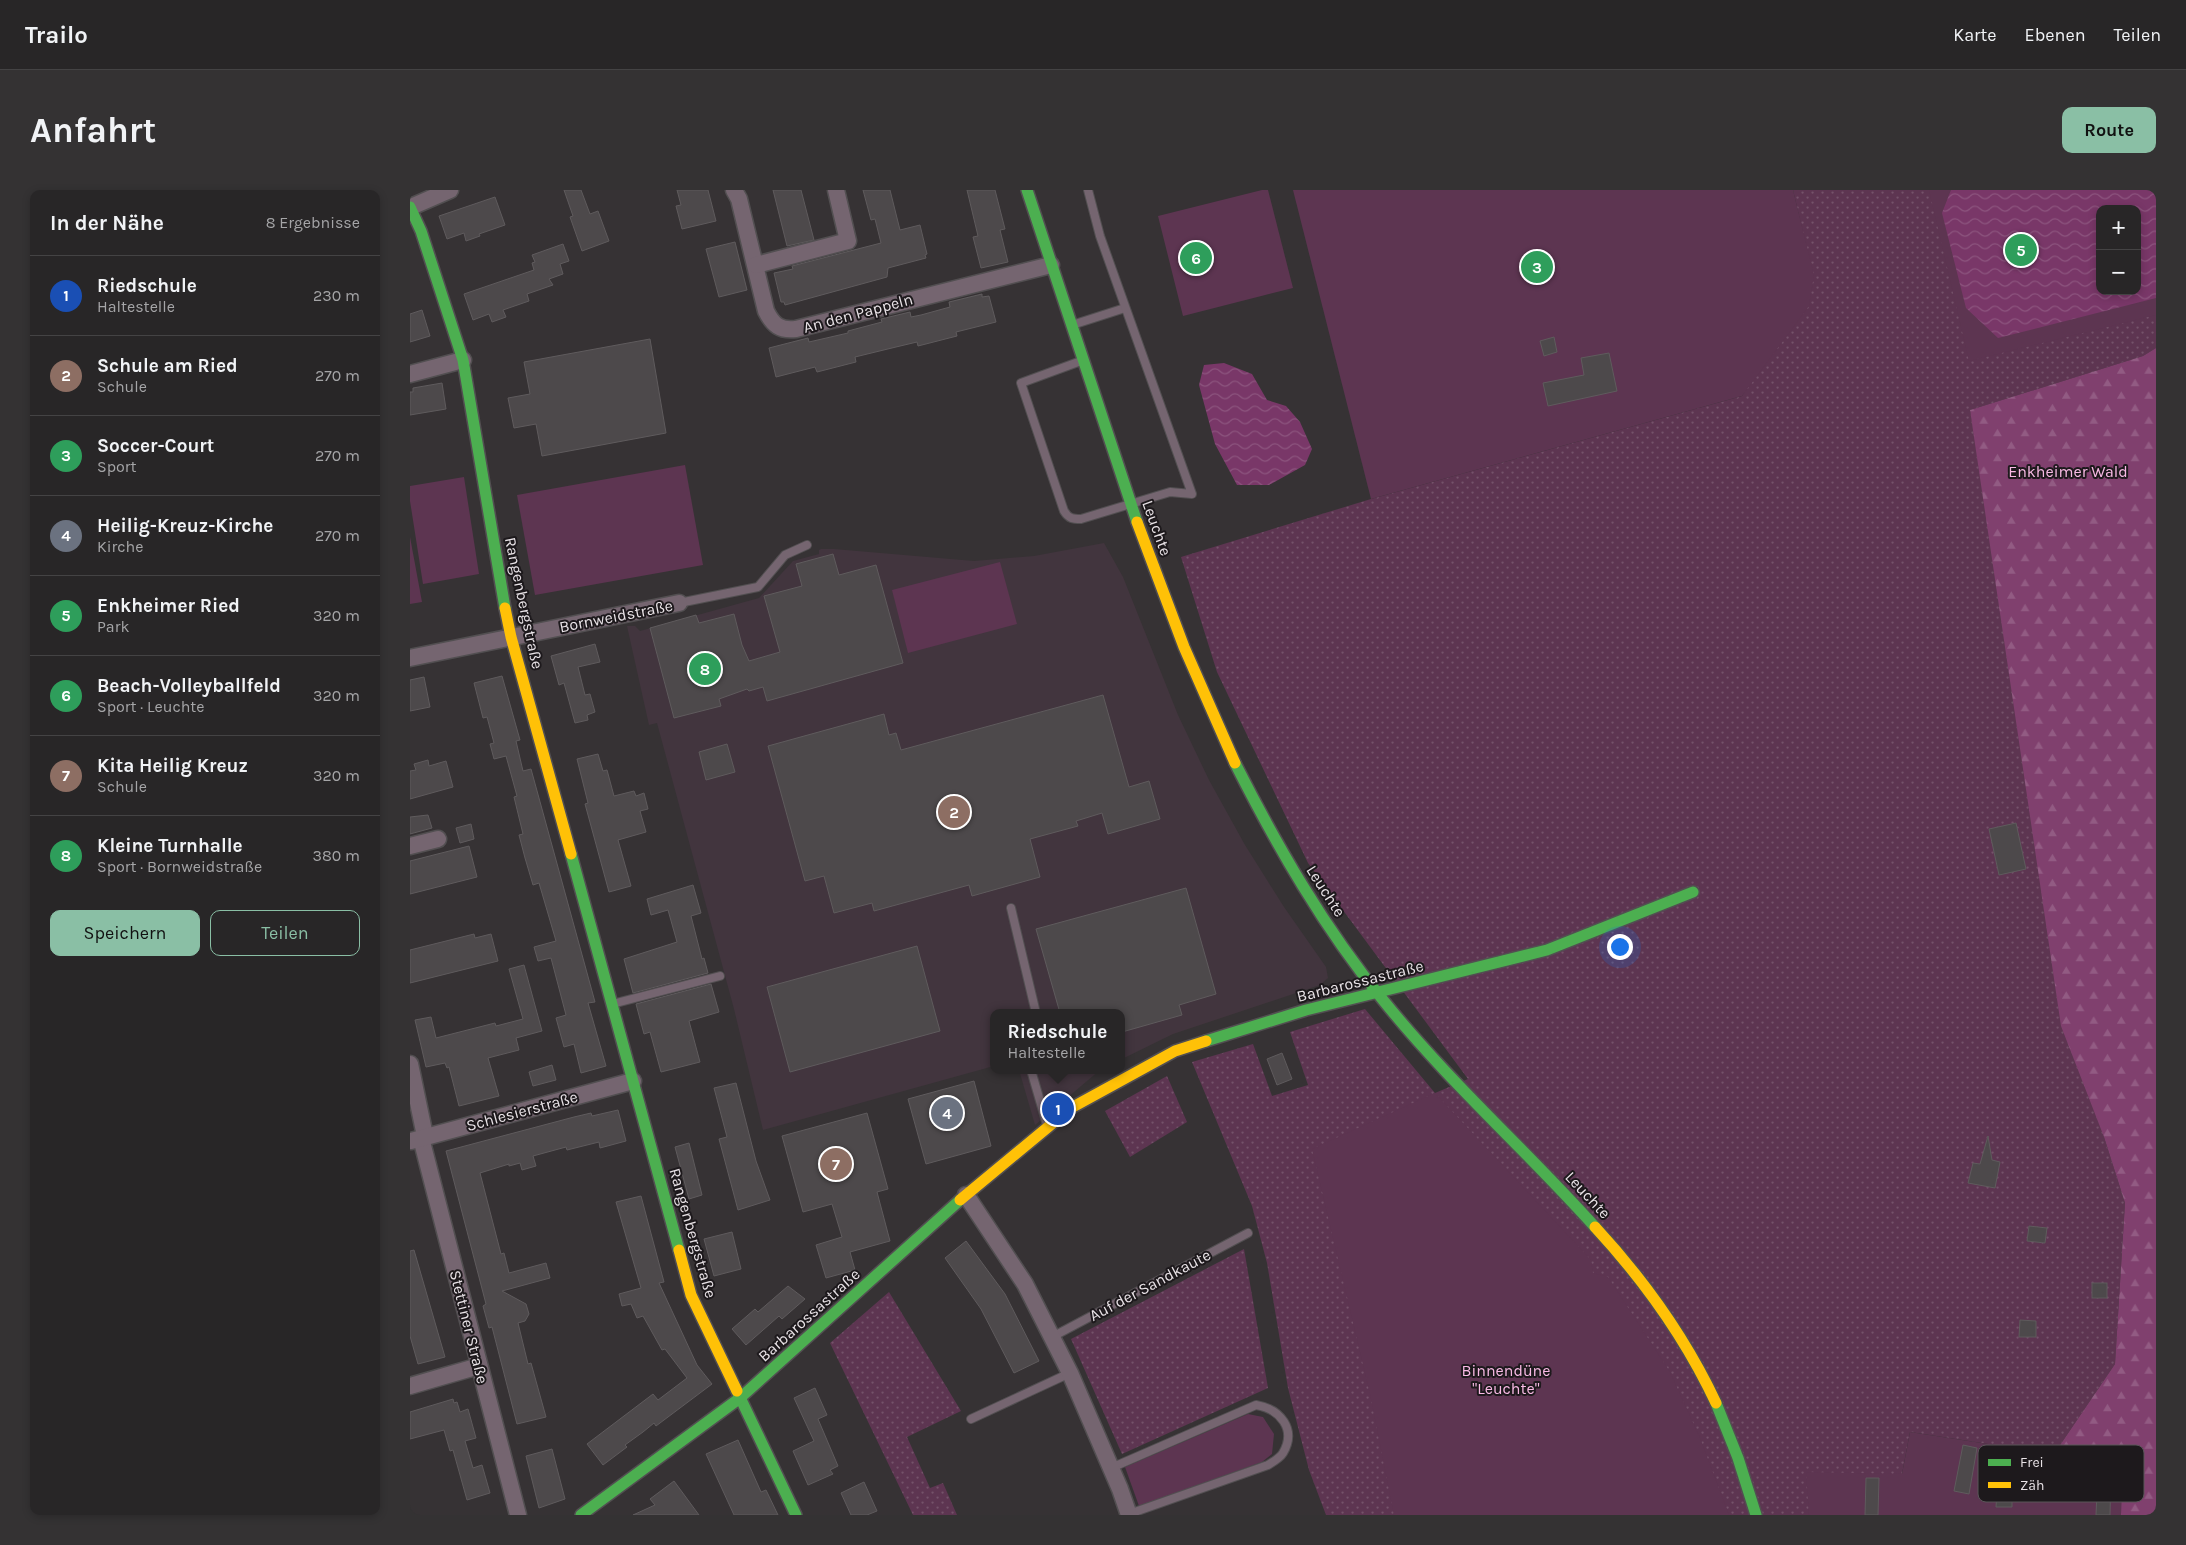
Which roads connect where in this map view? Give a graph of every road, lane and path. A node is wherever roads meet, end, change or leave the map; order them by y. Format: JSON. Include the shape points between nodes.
{"nodes":[{"id":1,"x":450,"y":190,"type":"edge"},
{"id":2,"x":734,"y":190,"type":"edge"},
{"id":3,"x":836,"y":190,"type":"edge"},
{"id":4,"x":1027,"y":190,"type":"edge"},
{"id":5,"x":1088,"y":190,"type":"edge"},
{"id":6,"x":411,"y":207,"type":"edge"},
{"id":7,"x":756,"y":265,"type":"junction"},
{"id":8,"x":1050,"y":265,"type":"junction"},
{"id":9,"x":1125,"y":308,"type":"junction"},
{"id":10,"x":1070,"y":325,"type":"junction"},
{"id":11,"x":463,"y":360,"type":"junction"},
{"id":12,"x":1082,"y":361,"type":"junction"},
{"id":13,"x":410,"y":374,"type":"edge"},
{"id":14,"x":1131,"y":504,"type":"junction"},
{"id":15,"x":807,"y":545,"type":"dead end"},
{"id":16,"x":679,"y":603,"type":"joint"},
{"id":17,"x":512,"y":637,"type":"junction"},
{"id":18,"x":410,"y":658,"type":"edge"},
{"id":19,"x":438,"y":839,"type":"dead end"},
{"id":20,"x":410,"y":846,"type":"edge"},
{"id":21,"x":1693,"y":892,"type":"dead end"},
{"id":22,"x":1011,"y":908,"type":"dead end"},
{"id":23,"x":720,"y":976,"type":"dead end"},
{"id":24,"x":1377,"y":993,"type":"junction"},
{"id":25,"x":613,"y":1004,"type":"junction"},
{"id":26,"x":1035,"y":1009,"type":"edge"},
{"id":27,"x":410,"y":1064,"type":"edge"},
{"id":28,"x":1032,"y":1074,"type":"edge"},
{"id":29,"x":634,"y":1081,"type":"junction"},
{"id":30,"x":1048,"y":1127,"type":"junction"},
{"id":31,"x":419,"y":1138,"type":"edge"},
{"id":32,"x":966,"y":1195,"type":"junction"},
{"id":33,"x":1248,"y":1233,"type":"dead end"},
{"id":34,"x":1052,"y":1337,"type":"junction"},
{"id":35,"x":479,"y":1366,"type":"junction"},
{"id":36,"x":1070,"y":1374,"type":"junction"},
{"id":37,"x":410,"y":1386,"type":"edge"},
{"id":38,"x":740,"y":1398,"type":"junction"},
{"id":39,"x":971,"y":1419,"type":"dead end"},
{"id":40,"x":1111,"y":1468,"type":"junction"},
{"id":41,"x":518,"y":1515,"type":"edge"},
{"id":42,"x":582,"y":1515,"type":"edge"},
{"id":43,"x":796,"y":1515,"type":"edge"},
{"id":44,"x":1129,"y":1515,"type":"edge"},
{"id":45,"x":1756,"y":1515,"type":"edge"}],
"edges":[{"from":1,"to":6,"type":"street"},
{"from":2,"to":7,"type":"street","name":"An den Pappeln"},
{"from":3,"to":7,"type":"street","via":[[848,240]]},
{"from":4,"to":8,"type":"street","name":"Leuchte"},
{"from":5,"to":9,"type":"lane"},
{"from":6,"to":11,"type":"street","name":"Rangenbergstraße"},
{"from":7,"to":8,"type":"street","name":"An den Pappeln","via":[[771,320],[788,330]]},
{"from":8,"to":10,"type":"street","name":"Leuchte"},
{"from":9,"to":10,"type":"lane"},
{"from":9,"to":14,"type":"lane","via":[[1192,494],[1170,492]]},
{"from":10,"to":12,"type":"street","name":"Leuchte"},
{"from":11,"to":13,"type":"street"},
{"from":11,"to":17,"type":"street","name":"Rangenbergstraße"},
{"from":12,"to":14,"type":"street","name":"Leuchte"},
{"from":12,"to":14,"type":"lane","via":[[1021,383],[1064,512],[1068,517],[1081,519]]},
{"from":14,"to":24,"type":"street","name":"Leuchte","via":[[1173,619],[1227,748],[1278,845],[1320,913]]},
{"from":15,"to":16,"type":"lane","name":"Bornweidstraße","via":[[785,555],[758,587]]},
{"from":16,"to":17,"type":"street","name":"Bornweidstraße"},
{"from":17,"to":18,"type":"street","name":"Bornweidstraße"},
{"from":17,"to":25,"type":"street","name":"Rangenbergstraße"},
{"from":19,"to":20,"type":"street"},
{"from":21,"to":24,"type":"street","name":"Barbarossastraße","via":[[1548,950]]},
{"from":22,"to":26,"type":"lane"},
{"from":23,"to":25,"type":"lane"},
{"from":24,"to":30,"type":"street","name":"Barbarossastraße","via":[[1306,1010],[1175,1051],[1070,1108]]},
{"from":24,"to":45,"type":"street","name":"Leuchte","via":[[1449,1074],[1579,1208],[1658,1301],[1686,1344],[1720,1409],[1735,1445]]},
{"from":25,"to":29,"type":"street","name":"Rangenbergstraße"},
{"from":27,"to":31,"type":"street","name":"Stettiner Straße"},
{"from":28,"to":30,"type":"lane"},
{"from":29,"to":31,"type":"street","name":"Schlesierstraße"},
{"from":29,"to":38,"type":"street","name":"Rangenbergstraße","via":[[691,1295]]},
{"from":30,"to":32,"type":"street","name":"Barbarossastraße"},
{"from":31,"to":35,"type":"street","name":"Stettiner Straße"},
{"from":32,"to":34,"type":"street","via":[[1026,1284]]},
{"from":32,"to":38,"type":"street","name":"Barbarossastraße"},
{"from":33,"to":34,"type":"lane","name":"Auf der Sandkaute"},
{"from":34,"to":36,"type":"street"},
{"from":35,"to":37,"type":"street"},
{"from":35,"to":41,"type":"street","name":"Stettiner Straße"},
{"from":36,"to":39,"type":"lane"},
{"from":36,"to":40,"type":"street"},
{"from":38,"to":42,"type":"street","name":"Barbarossastraße"},
{"from":38,"to":43,"type":"street","name":"Rangenbergstraße"},
{"from":40,"to":44,"type":"street"},
{"from":40,"to":44,"type":"lane","via":[[1256,1405],[1280,1414],[1286,1429],[1288,1441],[1282,1455],[1268,1465]]}]}
